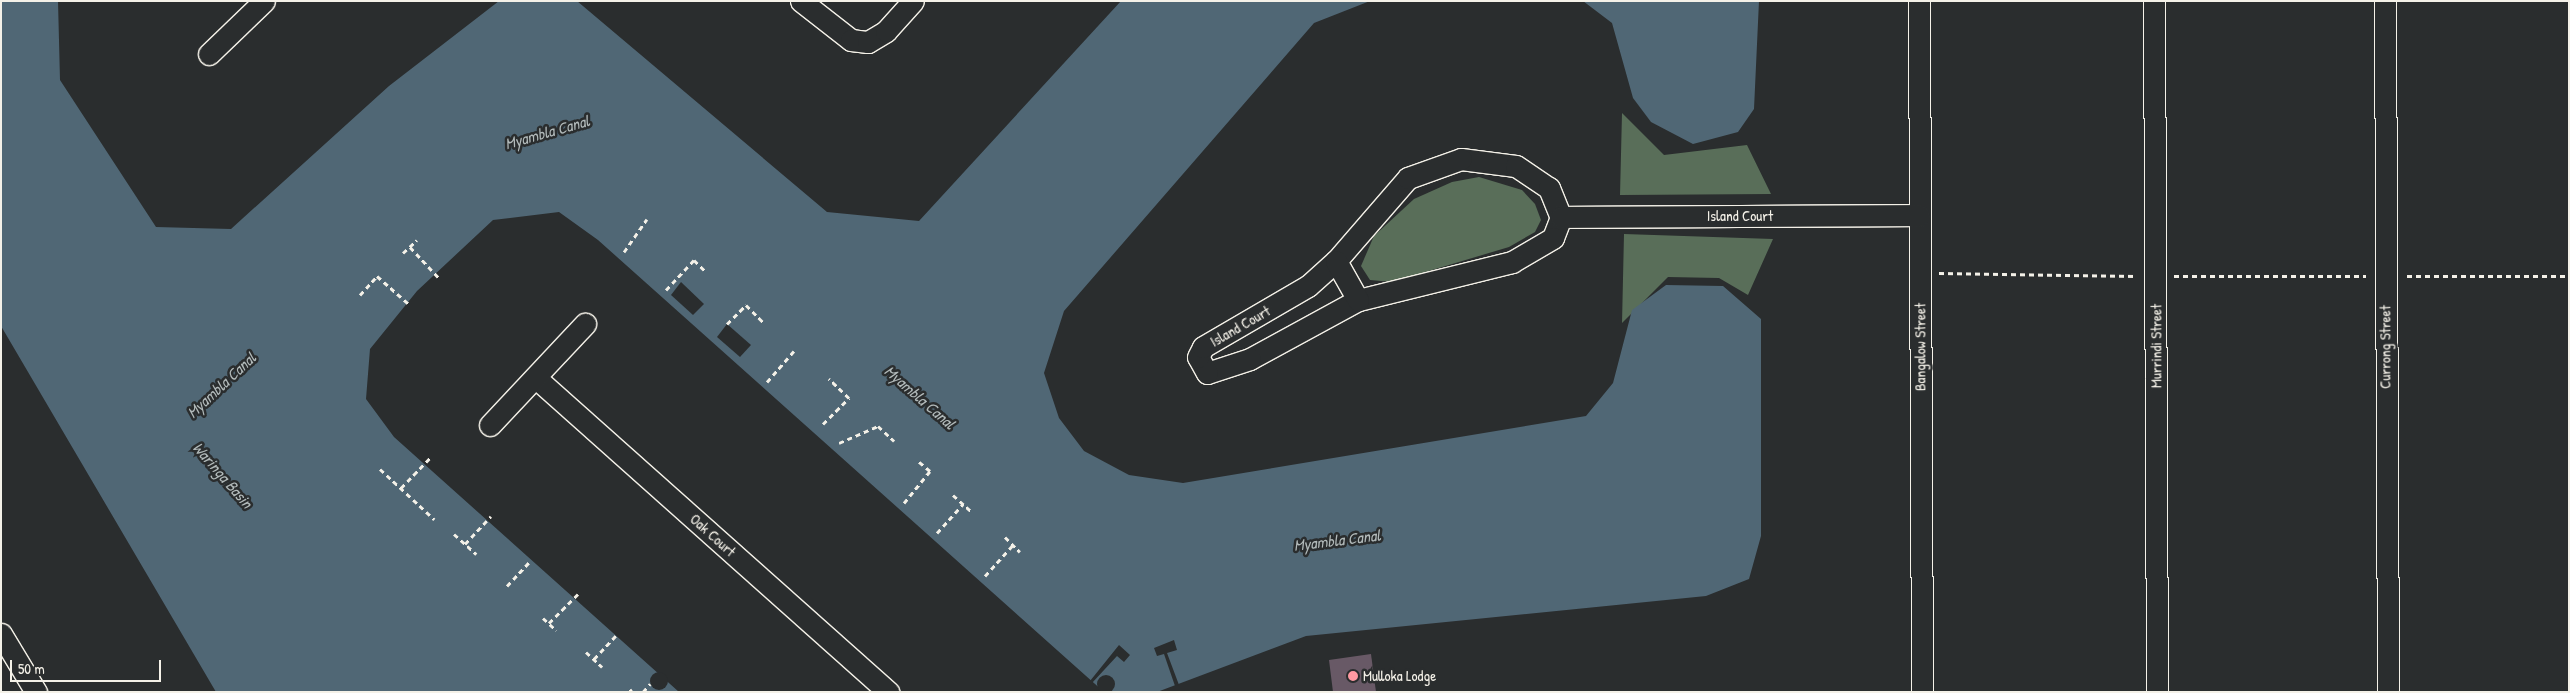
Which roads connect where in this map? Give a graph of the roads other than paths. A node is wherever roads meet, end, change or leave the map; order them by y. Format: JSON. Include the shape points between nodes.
{"nodes":[{"id":1,"x":264,"y":1,"type":"edge"},
{"id":2,"x":801,"y":1,"type":"edge"},
{"id":3,"x":913,"y":1,"type":"edge"},
{"id":4,"x":1919,"y":1,"type":"edge"},
{"id":5,"x":2154,"y":1,"type":"edge"},
{"id":6,"x":2385,"y":1,"type":"edge"},
{"id":7,"x":209,"y":54,"type":"dead end"},
{"id":8,"x":1919,"y":215,"type":"junction"},
{"id":9,"x":1561,"y":217,"type":"junction"},
{"id":10,"x":1336,"y":261,"type":"junction"},
{"id":11,"x":1358,"y":300,"type":"junction"},
{"id":12,"x":585,"y":324,"type":"dead end"},
{"id":13,"x":536,"y":378,"type":"junction"},
{"id":14,"x":490,"y":425,"type":"dead end"},
{"id":15,"x":1,"y":634,"type":"edge"},
{"id":16,"x":36,"y":692,"type":"edge"},
{"id":17,"x":889,"y":692,"type":"edge"},
{"id":18,"x":1922,"y":692,"type":"edge"},
{"id":19,"x":2157,"y":692,"type":"edge"},
{"id":20,"x":2388,"y":692,"type":"edge"}],
"edges":[{"from":1,"to":7,"type":"street"},
{"from":2,"to":3,"type":"street","via":[[851,40],[868,42],[886,31]]},
{"from":4,"to":8,"type":"street","name":"Bangalow Street"},
{"from":5,"to":19,"type":"street","name":"Murrindi Street"},
{"from":6,"to":20,"type":"street","name":"Currong Street"},
{"from":8,"to":9,"type":"street","name":"Island Court"},
{"from":8,"to":18,"type":"street","name":"Bangalow Street"},
{"from":9,"to":10,"type":"street","name":"Island Court","via":[[1549,188],[1516,166],[1461,159],[1408,178]]},
{"from":9,"to":11,"type":"street","name":"Island Court","via":[[1553,238],[1512,262]]},
{"from":10,"to":11,"type":"street"},
{"from":10,"to":11,"type":"street","name":"Island Court","via":[[1308,286],[1208,344],[1198,357],[1207,374],[1216,374]]},
{"from":12,"to":13,"type":"street"},
{"from":13,"to":14,"type":"street"},
{"from":13,"to":17,"type":"street","name":"Oak Court"},
{"from":15,"to":16,"type":"street"}]}
